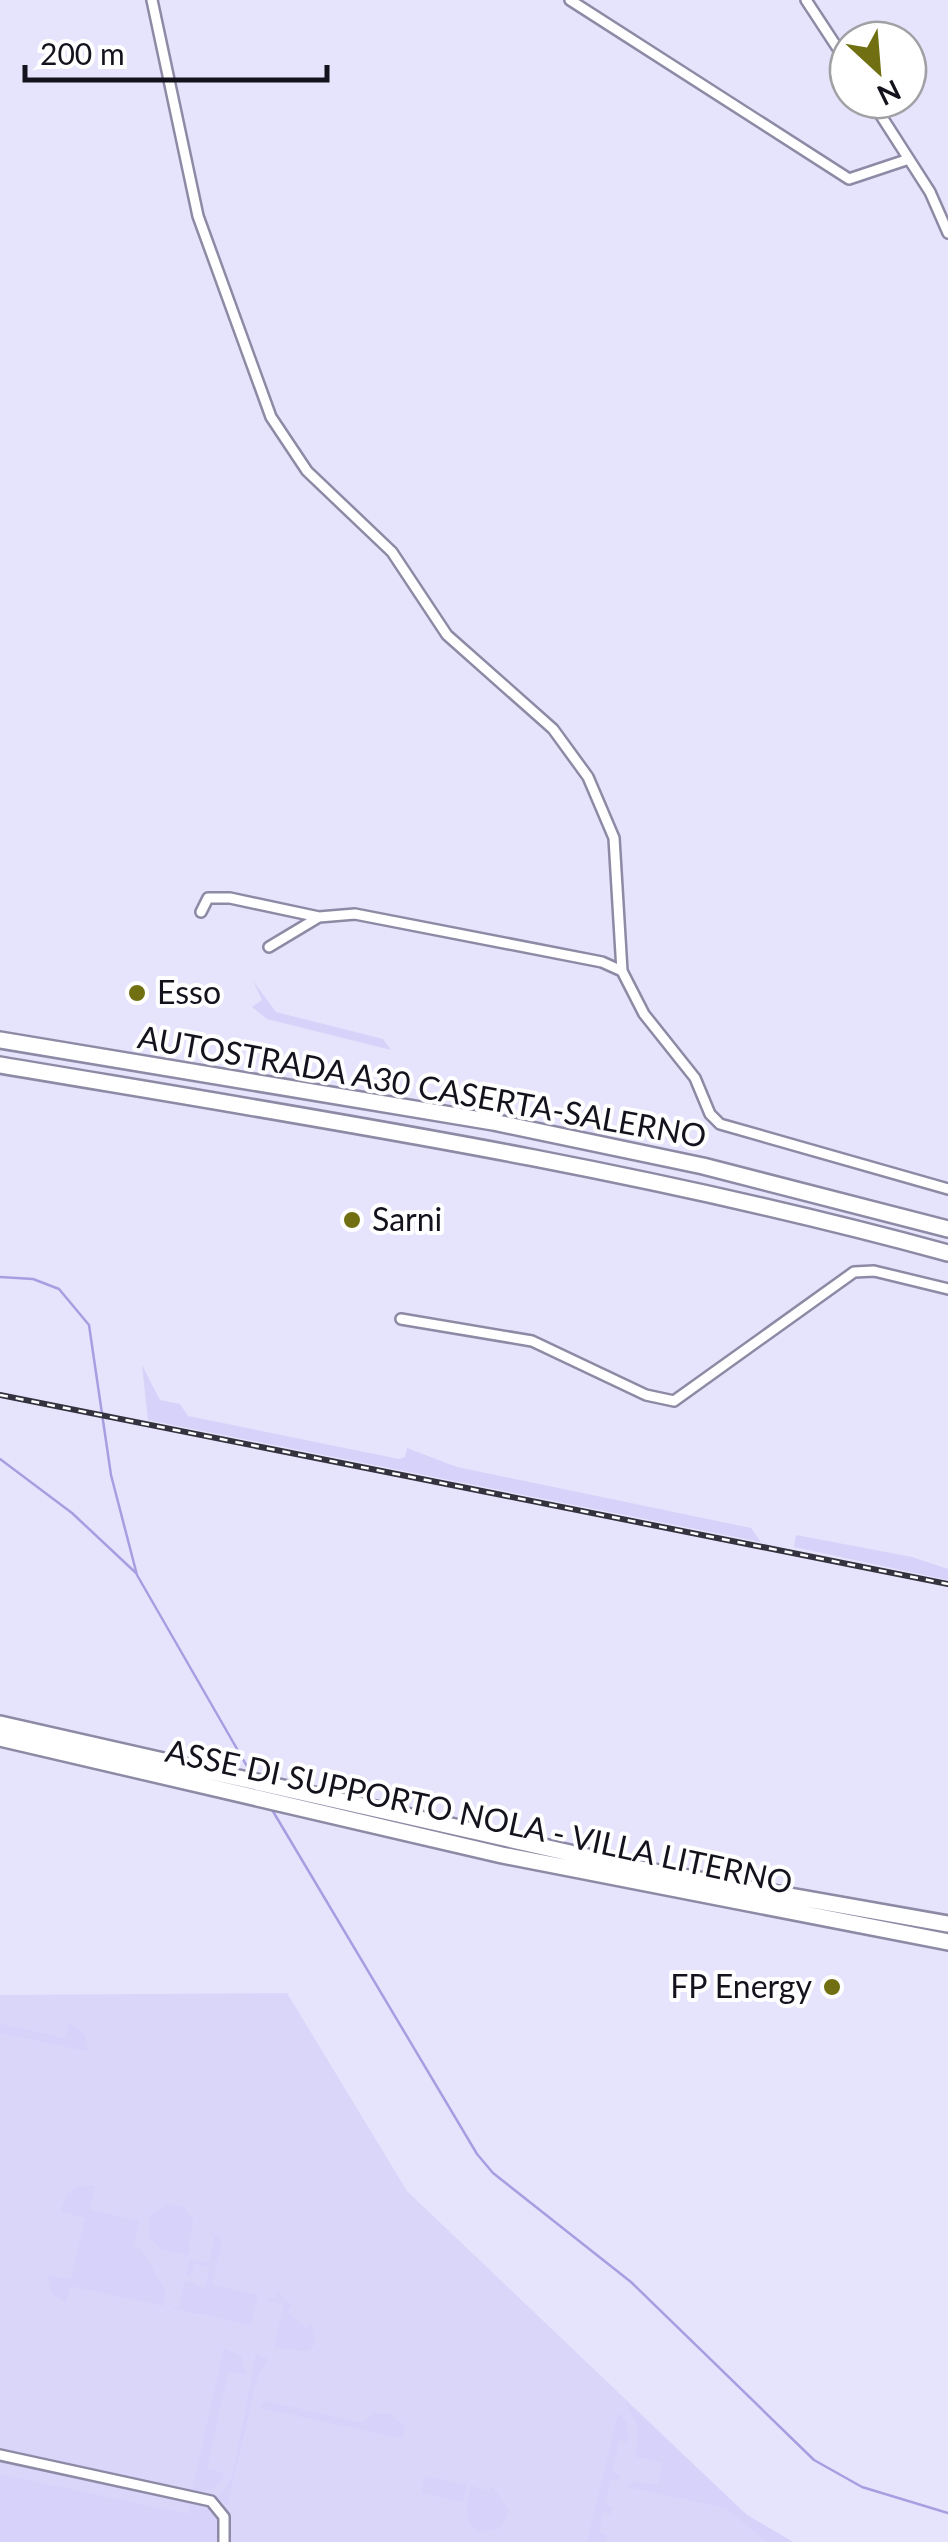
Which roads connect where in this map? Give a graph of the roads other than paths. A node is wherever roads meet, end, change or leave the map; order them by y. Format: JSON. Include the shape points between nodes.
{"nodes":[{"id":1,"x":152,"y":0,"type":"edge"},
{"id":2,"x":570,"y":0,"type":"edge"},
{"id":3,"x":806,"y":0,"type":"edge"},
{"id":4,"x":828,"y":34,"type":"edge"},
{"id":5,"x":884,"y":120,"type":"edge"},
{"id":6,"x":910,"y":158,"type":"junction"},
{"id":7,"x":948,"y":233,"type":"edge"},
{"id":8,"x":202,"y":912,"type":"dead end"},
{"id":9,"x":319,"y":917,"type":"junction"},
{"id":10,"x":269,"y":947,"type":"dead end"},
{"id":11,"x":622,"y":971,"type":"junction"},
{"id":12,"x":0,"y":1040,"type":"edge"},
{"id":13,"x":0,"y":1065,"type":"edge"},
{"id":14,"x":948,"y":1189,"type":"edge"},
{"id":15,"x":948,"y":1229,"type":"edge"},
{"id":16,"x":948,"y":1253,"type":"edge"},
{"id":17,"x":948,"y":1289,"type":"edge"},
{"id":18,"x":401,"y":1319,"type":"dead end"},
{"id":19,"x":0,"y":1723,"type":"edge"},
{"id":20,"x":0,"y":1738,"type":"edge"},
{"id":21,"x":948,"y":1924,"type":"edge"},
{"id":22,"x":948,"y":1942,"type":"edge"},
{"id":23,"x":0,"y":2454,"type":"edge"},
{"id":24,"x":224,"y":2542,"type":"edge"}],
"edges":[{"from":1,"to":11,"type":"street","via":[[198,216],[271,417],[308,471],[392,552],[447,635],[553,729],[588,776],[614,838]]},
{"from":2,"to":6,"type":"street","via":[[849,179]]},
{"from":3,"to":4,"type":"street"},
{"from":5,"to":6,"type":"street"},
{"from":6,"to":7,"type":"street"},
{"from":8,"to":9,"type":"street","via":[[208,898],[230,898]]},
{"from":9,"to":10,"type":"street"},
{"from":9,"to":11,"type":"street","via":[[355,914],[573,954]]},
{"from":11,"to":14,"type":"street","via":[[720,1124]]},
{"from":12,"to":15,"type":"highway","name":"AUTOSTRADA A30 CASERTA-SALERNO","via":[[492,1122],[703,1166]]},
{"from":13,"to":16,"type":"highway","name":"AUTOSTRADA A30 CASERTA-SALERNO","via":[[638,1176]]},
{"from":17,"to":18,"type":"street","via":[[874,1270],[854,1272],[674,1401],[646,1395],[532,1341]]},
{"from":19,"to":21,"type":"highway","name":"ASSE DI SUPPORTO NOLA - VILLA LITERNO","via":[[654,1872]]},
{"from":20,"to":22,"type":"highway","name":"ASSE DI SUPPORTO NOLA - VILLA LITERNO","via":[[649,1886]]},
{"from":23,"to":24,"type":"street","via":[[210,2502],[224,2517]]}]}
